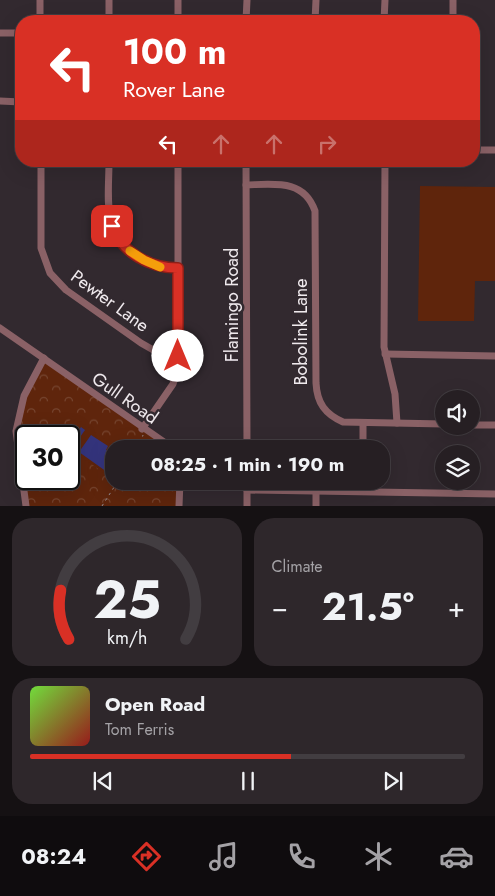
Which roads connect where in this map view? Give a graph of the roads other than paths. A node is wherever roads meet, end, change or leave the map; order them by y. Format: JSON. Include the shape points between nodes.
{"nodes":[{"id":1,"x":40,"y":0,"type":"edge"},
{"id":2,"x":109,"y":0,"type":"edge"},
{"id":3,"x":178,"y":0,"type":"edge"},
{"id":4,"x":246,"y":0,"type":"edge"},
{"id":5,"x":316,"y":0,"type":"edge"},
{"id":6,"x":385,"y":0,"type":"edge"},
{"id":7,"x":453,"y":0,"type":"edge"},
{"id":8,"x":40,"y":15,"type":"edge"},
{"id":9,"x":109,"y":15,"type":"edge"},
{"id":10,"x":178,"y":15,"type":"edge"},
{"id":11,"x":246,"y":15,"type":"edge"},
{"id":12,"x":315,"y":15,"type":"edge"},
{"id":13,"x":384,"y":15,"type":"edge"},
{"id":14,"x":453,"y":15,"type":"edge"},
{"id":15,"x":0,"y":33,"type":"edge"},
{"id":16,"x":15,"y":33,"type":"edge"},
{"id":17,"x":0,"y":102,"type":"edge"},
{"id":18,"x":15,"y":102,"type":"edge"},
{"id":19,"x":480,"y":150,"type":"edge"},
{"id":20,"x":495,"y":150,"type":"edge"},
{"id":21,"x":41,"y":167,"type":"edge"},
{"id":22,"x":109,"y":167,"type":"edge"},
{"id":23,"x":178,"y":167,"type":"edge"},
{"id":24,"x":246,"y":167,"type":"edge"},
{"id":25,"x":385,"y":167,"type":"edge"},
{"id":26,"x":246,"y":184,"type":"junction"},
{"id":27,"x":178,"y":268,"type":"junction"},
{"id":28,"x":0,"y":328,"type":"edge"},
{"id":29,"x":385,"y":354,"type":"junction"},
{"id":30,"x":178,"y":356,"type":"junction"},
{"id":31,"x":495,"y":356,"type":"edge"},
{"id":32,"x":44,"y":358,"type":"junction"},
{"id":33,"x":363,"y":423,"type":"junction"},
{"id":34,"x":397,"y":423,"type":"junction"},
{"id":35,"x":435,"y":424,"type":"edge"},
{"id":36,"x":480,"y":424,"type":"edge"},
{"id":37,"x":495,"y":425,"type":"edge"},
{"id":38,"x":144,"y":430,"type":"junction"},
{"id":39,"x":160,"y":440,"type":"edge"},
{"id":40,"x":247,"y":440,"type":"edge"},
{"id":41,"x":362,"y":440,"type":"edge"},
{"id":42,"x":180,"y":490,"type":"edge"},
{"id":43,"x":247,"y":490,"type":"edge"},
{"id":44,"x":316,"y":490,"type":"joint"},
{"id":45,"x":362,"y":491,"type":"joint"},
{"id":46,"x":495,"y":494,"type":"edge"},
{"id":47,"x":26,"y":506,"type":"edge"},
{"id":48,"x":179,"y":506,"type":"edge"},
{"id":49,"x":247,"y":506,"type":"edge"},
{"id":50,"x":316,"y":506,"type":"edge"}],
"edges":[{"from":1,"to":8,"type":"street"},
{"from":2,"to":9,"type":"street"},
{"from":3,"to":10,"type":"street"},
{"from":4,"to":11,"type":"street"},
{"from":5,"to":12,"type":"street"},
{"from":6,"to":13,"type":"street"},
{"from":7,"to":14,"type":"street"},
{"from":15,"to":16,"type":"street"},
{"from":17,"to":18,"type":"street"},
{"from":19,"to":20,"type":"street"},
{"from":21,"to":30,"type":"street","name":"Pewter Lane","via":[[41,248],[50,273],[66,290],[141,343]]},
{"from":22,"to":27,"type":"street","via":[[110,217],[118,240],[144,260],[163,268]]},
{"from":23,"to":27,"type":"street"},
{"from":24,"to":26,"type":"street","name":"Flamingo Road"},
{"from":25,"to":29,"type":"street"},
{"from":26,"to":33,"type":"street","name":"Bobolink Lane","via":[[292,186],[304,193],[312,204],[316,217],[316,395],[332,417],[343,422]]},
{"from":26,"to":40,"type":"street","name":"Flamingo Road"},
{"from":27,"to":30,"type":"street"},
{"from":28,"to":32,"type":"street","name":"Gull Road"},
{"from":29,"to":31,"type":"street"},
{"from":29,"to":34,"type":"street","via":[[395,394]]},
{"from":30,"to":38,"type":"street","via":[[173,384]]},
{"from":32,"to":38,"type":"street","name":"Gull Road"},
{"from":32,"to":47,"type":"street","via":[[24,396],[17,422],[16,448]]},
{"from":33,"to":34,"type":"street","name":"Bobolink Lane"},
{"from":33,"to":41,"type":"street"},
{"from":34,"to":35,"type":"street","name":"Bobolink Lane"},
{"from":36,"to":37,"type":"street"},
{"from":38,"to":39,"type":"street","name":"Gull Road"},
{"from":42,"to":48,"type":"street"},
{"from":43,"to":49,"type":"street"},
{"from":44,"to":45,"type":"street"},
{"from":44,"to":50,"type":"street"},
{"from":45,"to":46,"type":"street"}]}
